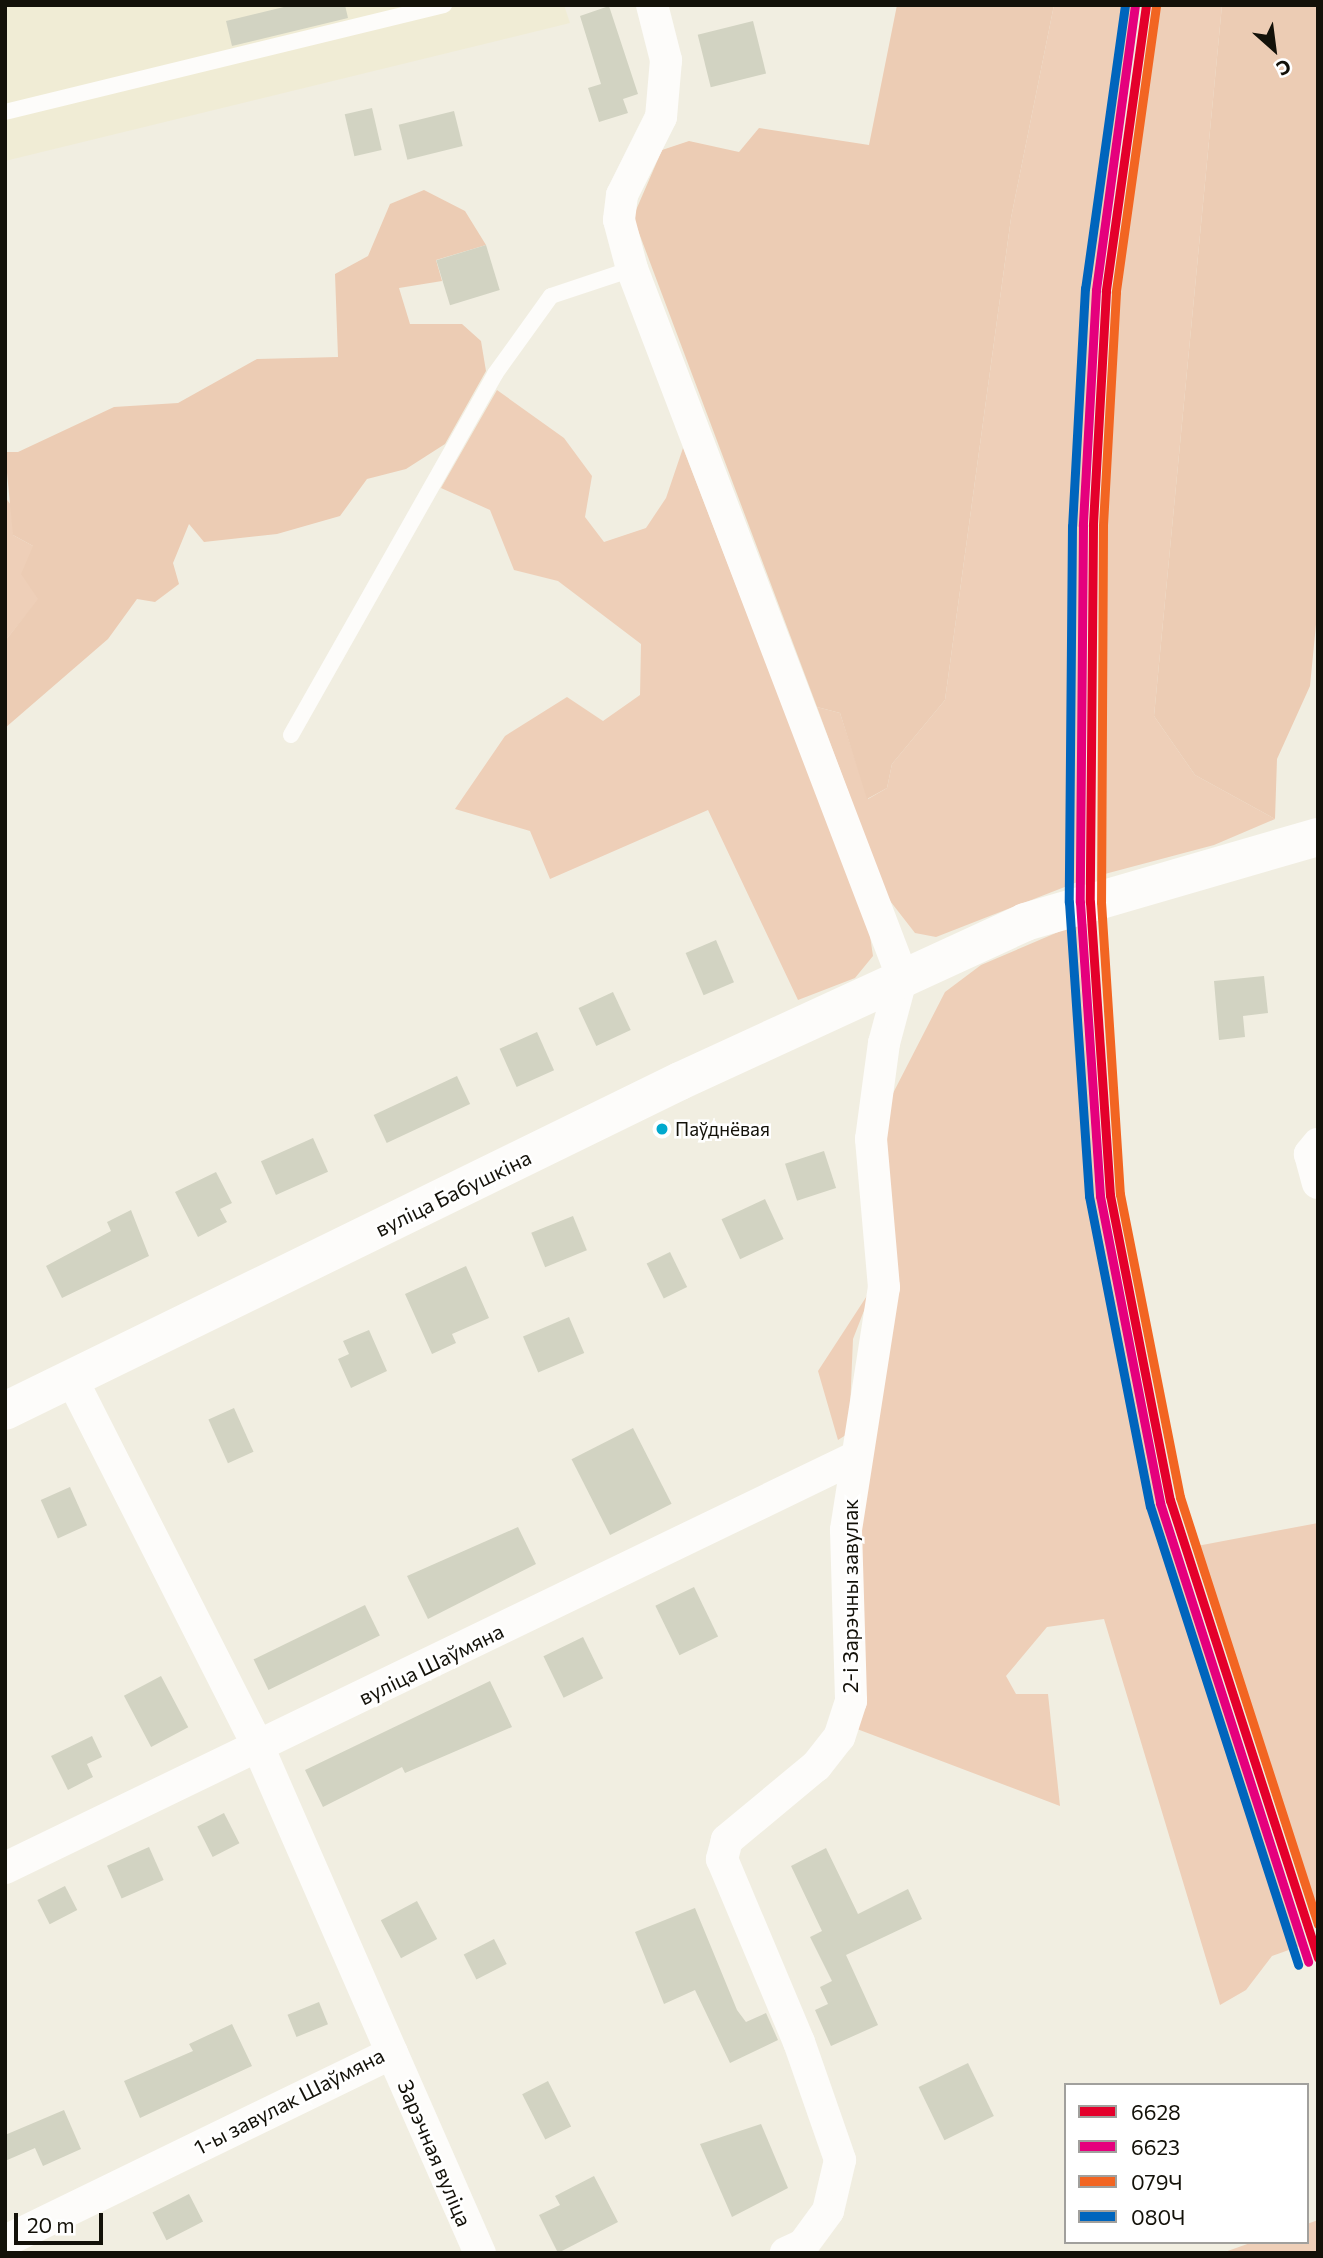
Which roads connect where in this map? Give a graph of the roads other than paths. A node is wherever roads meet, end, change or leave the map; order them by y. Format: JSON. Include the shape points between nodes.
{"nodes":[{"id":1,"x":444,"y":5,"type":"edge"},
{"id":2,"x":652,"y":5,"type":"edge"},
{"id":3,"x":5,"y":112,"type":"edge"},
{"id":4,"x":632,"y":269,"type":"junction"},
{"id":5,"x":290,"y":736,"type":"dead end"},
{"id":6,"x":1318,"y":837,"type":"edge"},
{"id":7,"x":902,"y":976,"type":"junction"},
{"id":8,"x":1318,"y":1144,"type":"edge"},
{"id":9,"x":1318,"y":1183,"type":"edge"},
{"id":10,"x":72,"y":1380,"type":"junction"},
{"id":11,"x":5,"y":1411,"type":"edge"},
{"id":12,"x":855,"y":1458,"type":"junction"},
{"id":13,"x":259,"y":1748,"type":"junction"},
{"id":14,"x":5,"y":1868,"type":"edge"},
{"id":15,"x":392,"y":2053,"type":"junction"},
{"id":16,"x":5,"y":2241,"type":"edge"},
{"id":17,"x":480,"y":2253,"type":"edge"},
{"id":18,"x":786,"y":2253,"type":"edge"}],
"edges":[{"from":1,"to":3,"type":"lane"},
{"from":2,"to":4,"type":"street","via":[[666,60],[661,117],[622,195],[619,220]]},
{"from":4,"to":5,"type":"lane","via":[[551,296],[495,374]]},
{"from":4,"to":7,"type":"street"},
{"from":6,"to":7,"type":"street","name":"вуліца Бабушкіна","via":[[1024,922]]},
{"from":7,"to":10,"type":"street","name":"вуліца Бабушкіна"},
{"from":7,"to":12,"type":"street","name":"2-і Зарэчны завулак","via":[[871,1139],[884,1287]]},
{"from":8,"to":9,"type":"street","via":[[1310,1154]]},
{"from":10,"to":11,"type":"street","name":"вуліца Бабушкіна"},
{"from":10,"to":13,"type":"street","name":"1-ы завулак Шаўмяна"},
{"from":12,"to":13,"type":"street","name":"вуліца Шаўмяна"},
{"from":12,"to":18,"type":"street","name":"2-і Зарэчны завулак","via":[[846,1530],[851,1700],[839,1737],[816,1766],[727,1840],[722,1859],[799,2042],[840,2161],[828,2211],[803,2245]]},
{"from":13,"to":14,"type":"street","name":"вуліца Шаўмяна"},
{"from":13,"to":15,"type":"street","name":"1-ы завулак Шаўмяна"},
{"from":15,"to":16,"type":"street","name":"1-ы завулак Шаўмяна"},
{"from":15,"to":17,"type":"street","name":"Зарэчная вуліца"}]}
